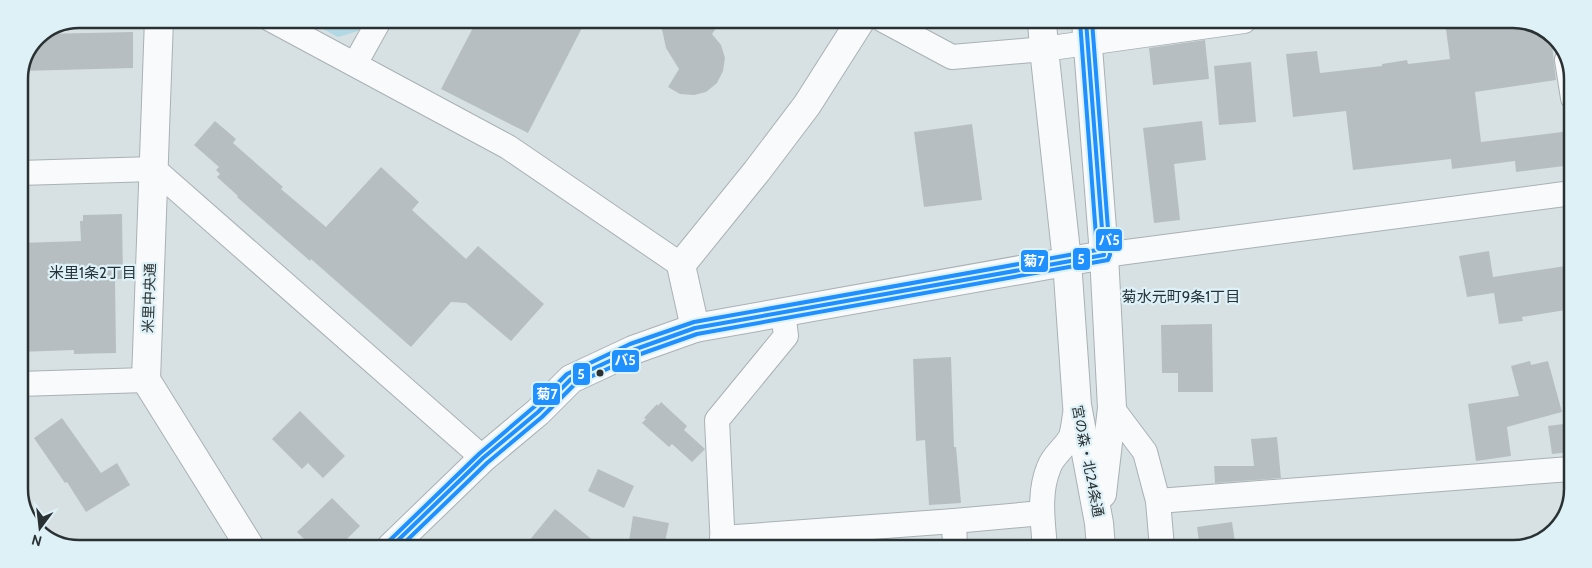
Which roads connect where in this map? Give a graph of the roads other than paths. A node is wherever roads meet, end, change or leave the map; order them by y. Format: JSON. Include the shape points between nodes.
{"nodes":[{"id":1,"x":160,"y":28,"type":"edge"},
{"id":2,"x":287,"y":28,"type":"edge"},
{"id":3,"x":375,"y":28,"type":"edge"},
{"id":4,"x":855,"y":28,"type":"edge"},
{"id":5,"x":898,"y":28,"type":"edge"},
{"id":6,"x":1042,"y":28,"type":"edge"},
{"id":7,"x":1144,"y":28,"type":"edge"},
{"id":8,"x":1087,"y":32,"type":"edge"},
{"id":9,"x":1044,"y":49,"type":"junction"},
{"id":10,"x":355,"y":64,"type":"junction"},
{"id":11,"x":154,"y":169,"type":"junction"},
{"id":12,"x":28,"y":173,"type":"edge"},
{"id":13,"x":1564,"y":194,"type":"edge"},
{"id":14,"x":1104,"y":254,"type":"junction"},
{"id":15,"x":1067,"y":261,"type":"junction"},
{"id":16,"x":681,"y":265,"type":"junction"},
{"id":17,"x":783,"y":312,"type":"junction"},
{"id":18,"x":695,"y":328,"type":"junction"},
{"id":19,"x":146,"y":380,"type":"junction"},
{"id":20,"x":28,"y":384,"type":"edge"},
{"id":21,"x":1077,"y":405,"type":"junction"},
{"id":22,"x":1112,"y":408,"type":"junction"},
{"id":23,"x":483,"y":458,"type":"junction"},
{"id":24,"x":1564,"y":469,"type":"edge"},
{"id":25,"x":1158,"y":501,"type":"junction"},
{"id":26,"x":1042,"y":513,"type":"junction"},
{"id":27,"x":954,"y":521,"type":"junction"},
{"id":28,"x":1100,"y":536,"type":"edge"},
{"id":29,"x":246,"y":540,"type":"edge"},
{"id":30,"x":398,"y":540,"type":"edge"},
{"id":31,"x":722,"y":540,"type":"edge"},
{"id":32,"x":744,"y":540,"type":"edge"},
{"id":33,"x":955,"y":540,"type":"edge"},
{"id":34,"x":1044,"y":540,"type":"edge"},
{"id":35,"x":1161,"y":540,"type":"edge"}],
"edges":[{"from":1,"to":11,"type":"street","name":"米里中央通"},
{"from":2,"to":10,"type":"street"},
{"from":3,"to":10,"type":"street"},
{"from":4,"to":16,"type":"street","via":[[796,120]]},
{"from":5,"to":9,"type":"street","via":[[952,57]]},
{"from":6,"to":9,"type":"street","name":"宮の森・北24条通"},
{"from":7,"to":8,"type":"street"},
{"from":8,"to":9,"type":"street"},
{"from":8,"to":14,"type":"street","name":"宮の森・北24条通"},
{"from":9,"to":15,"type":"street","name":"宮の森・北24条通"},
{"from":10,"to":16,"type":"street","via":[[508,147]]},
{"from":11,"to":12,"type":"street"},
{"from":11,"to":19,"type":"street","name":"米里中央通"},
{"from":11,"to":23,"type":"street"},
{"from":13,"to":14,"type":"street"},
{"from":14,"to":15,"type":"street"},
{"from":14,"to":22,"type":"street","name":"宮の森・北24条通"},
{"from":15,"to":17,"type":"street"},
{"from":15,"to":21,"type":"street","name":"宮の森・北24条通"},
{"from":16,"to":18,"type":"street"},
{"from":17,"to":18,"type":"street"},
{"from":17,"to":31,"type":"street","via":[[786,336],[717,420]]},
{"from":18,"to":23,"type":"street","via":[[633,350],[572,379]]},
{"from":19,"to":20,"type":"street"},
{"from":19,"to":29,"type":"street"},
{"from":21,"to":26,"type":"street","via":[[1071,437],[1049,466]]},
{"from":21,"to":28,"type":"street","name":"宮の森・北24条通"},
{"from":22,"to":25,"type":"street","via":[[1146,452]]},
{"from":22,"to":28,"type":"street","name":"宮の森・北24条通"},
{"from":23,"to":30,"type":"street"},
{"from":24,"to":25,"type":"street"},
{"from":25,"to":35,"type":"street"},
{"from":26,"to":27,"type":"street"},
{"from":26,"to":34,"type":"street"},
{"from":27,"to":32,"type":"street"},
{"from":27,"to":33,"type":"street"}]}
